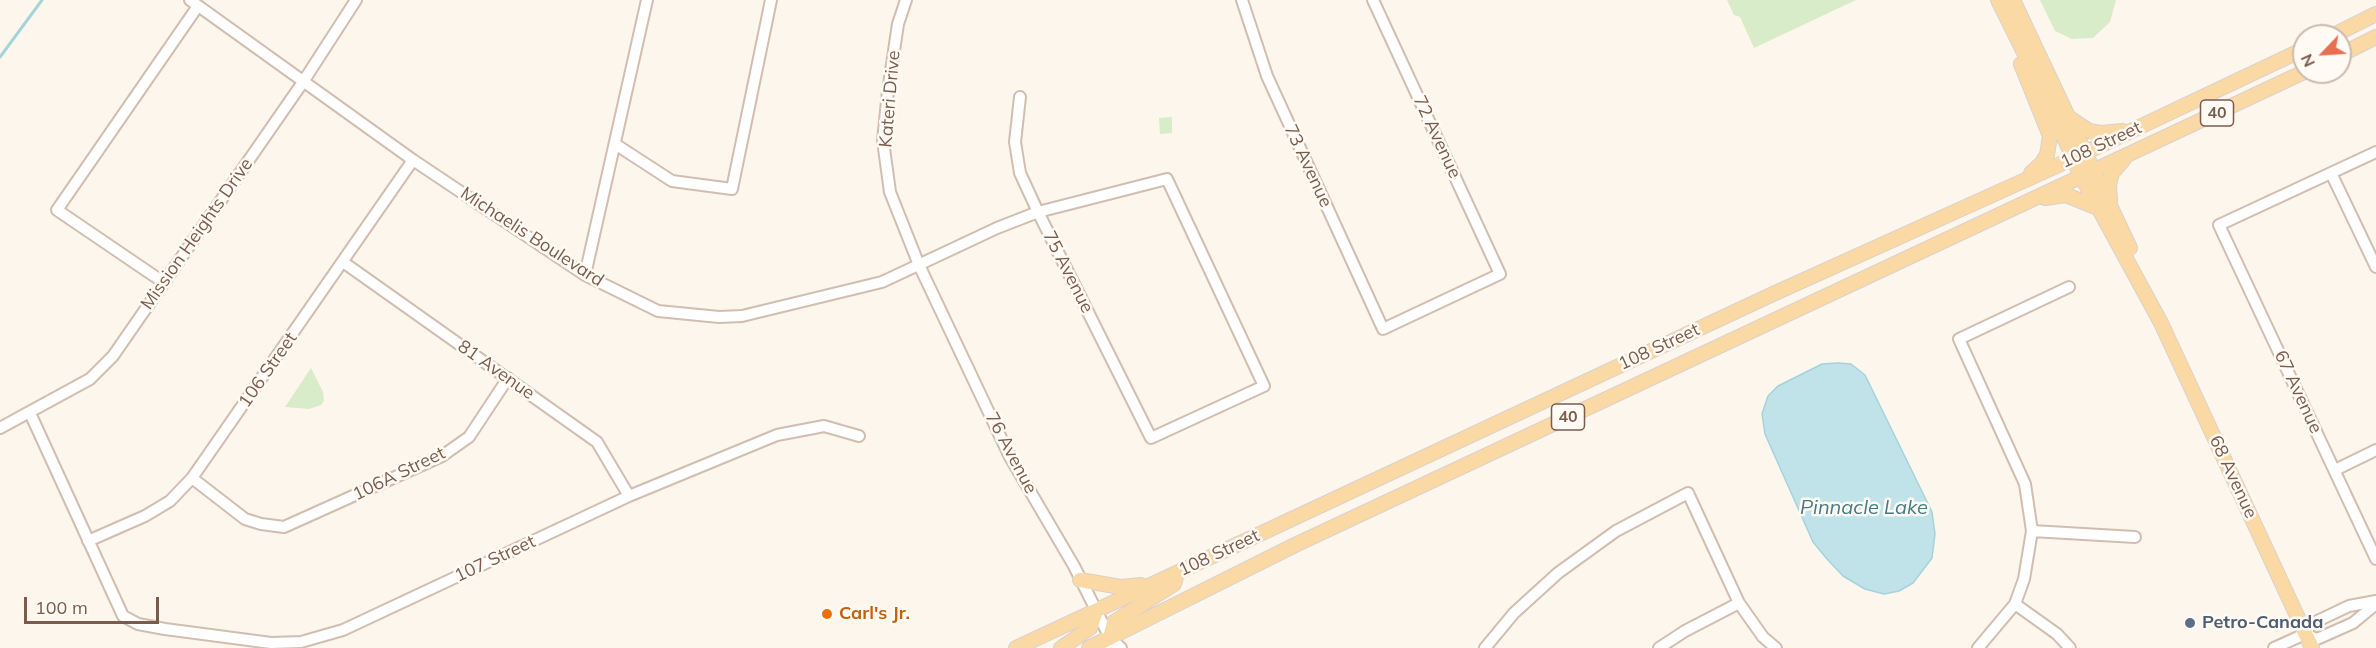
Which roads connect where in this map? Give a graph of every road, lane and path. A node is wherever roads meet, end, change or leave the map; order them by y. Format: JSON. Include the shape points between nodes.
{"nodes":[{"id":1,"x":356,"y":0,"type":"edge"},
{"id":2,"x":647,"y":0,"type":"edge"},
{"id":3,"x":771,"y":0,"type":"edge"},
{"id":4,"x":906,"y":0,"type":"edge"},
{"id":5,"x":1242,"y":0,"type":"edge"},
{"id":6,"x":1373,"y":0,"type":"edge"},
{"id":7,"x":1997,"y":0,"type":"edge"},
{"id":8,"x":2013,"y":0,"type":"edge"},
{"id":9,"x":194,"y":3,"type":"edge"},
{"id":10,"x":2376,"y":14,"type":"edge"},
{"id":11,"x":2352,"y":26,"type":"edge"},
{"id":12,"x":2376,"y":37,"type":"edge"},
{"id":13,"x":2352,"y":49,"type":"edge"},
{"id":14,"x":2292,"y":55,"type":"edge"},
{"id":15,"x":2292,"y":78,"type":"edge"},
{"id":16,"x":303,"y":82,"type":"junction"},
{"id":17,"x":1020,"y":97,"type":"dead end"},
{"id":18,"x":2070,"y":118,"type":"junction"},
{"id":19,"x":2136,"y":129,"type":"junction"},
{"id":20,"x":615,"y":144,"type":"junction"},
{"id":21,"x":2376,"y":152,"type":"edge"},
{"id":22,"x":2129,"y":154,"type":"junction"},
{"id":23,"x":2080,"y":155,"type":"junction"},
{"id":24,"x":413,"y":159,"type":"junction"},
{"id":25,"x":2087,"y":173,"type":"junction"},
{"id":26,"x":2331,"y":173,"type":"junction"},
{"id":27,"x":2020,"y":183,"type":"junction"},
{"id":28,"x":2029,"y":201,"type":"junction"},
{"id":29,"x":2105,"y":209,"type":"junction"},
{"id":30,"x":1038,"y":212,"type":"junction"},
{"id":31,"x":343,"y":262,"type":"junction"},
{"id":32,"x":919,"y":265,"type":"junction"},
{"id":33,"x":2376,"y":267,"type":"edge"},
{"id":34,"x":1500,"y":274,"type":"joint"},
{"id":35,"x":585,"y":275,"type":"junction"},
{"id":36,"x":164,"y":282,"type":"junction"},
{"id":37,"x":2069,"y":287,"type":"dead end"},
{"id":38,"x":508,"y":378,"type":"junction"},
{"id":39,"x":30,"y":413,"type":"junction"},
{"id":40,"x":0,"y":428,"type":"edge"},
{"id":41,"x":859,"y":436,"type":"dead end"},
{"id":42,"x":2376,"y":450,"type":"edge"},
{"id":43,"x":2335,"y":470,"type":"junction"},
{"id":44,"x":192,"y":478,"type":"junction"},
{"id":45,"x":629,"y":496,"type":"junction"},
{"id":46,"x":2032,"y":531,"type":"junction"},
{"id":47,"x":2135,"y":537,"type":"dead end"},
{"id":48,"x":88,"y":541,"type":"junction"},
{"id":49,"x":2376,"y":559,"type":"edge"},
{"id":50,"x":1177,"y":573,"type":"junction"},
{"id":51,"x":1080,"y":580,"type":"junction"},
{"id":52,"x":1739,"y":603,"type":"junction"},
{"id":53,"x":2376,"y":603,"type":"edge"},
{"id":54,"x":2015,"y":604,"type":"junction"},
{"id":55,"x":1096,"y":611,"type":"junction"},
{"id":56,"x":2305,"y":634,"type":"junction"},
{"id":57,"x":1110,"y":643,"type":"edge"},
{"id":58,"x":1016,"y":648,"type":"edge"},
{"id":59,"x":1061,"y":648,"type":"edge"},
{"id":60,"x":1089,"y":648,"type":"edge"},
{"id":61,"x":1121,"y":648,"type":"edge"},
{"id":62,"x":1485,"y":648,"type":"edge"},
{"id":63,"x":1659,"y":648,"type":"edge"},
{"id":64,"x":1776,"y":648,"type":"edge"},
{"id":65,"x":1978,"y":648,"type":"edge"},
{"id":66,"x":2070,"y":648,"type":"edge"},
{"id":67,"x":2274,"y":648,"type":"edge"},
{"id":68,"x":2312,"y":648,"type":"edge"}],
"edges":[{"from":1,"to":16,"type":"street","name":"Mission Heights Drive"},
{"from":2,"to":20,"type":"street"},
{"from":3,"to":20,"type":"street","via":[[732,189],[672,181]]},
{"from":4,"to":32,"type":"street","name":"Kateri Drive","via":[[898,24],[883,141],[890,192]]},
{"from":5,"to":34,"type":"street","name":"73 Avenue","via":[[1267,76],[1383,329]]},
{"from":6,"to":34,"type":"street","name":"72 Avenue"},
{"from":7,"to":23,"type":"main road","name":"68 Avenue"},
{"from":7,"to":27,"type":"main road","via":[[2050,136],[2041,165]]},
{"from":8,"to":18,"type":"main road","name":"68 Avenue"},
{"from":9,"to":16,"type":"street","name":"Michaelis Boulevard"},
{"from":9,"to":36,"type":"street","via":[[57,210]]},
{"from":10,"to":11,"type":"main road"},
{"from":12,"to":13,"type":"main road"},
{"from":14,"to":19,"type":"main road","name":"108 Street","number":"40"},
{"from":15,"to":22,"type":"main road","name":"108 Street","number":"40"},
{"from":16,"to":24,"type":"street","name":"Michaelis Boulevard"},
{"from":16,"to":36,"type":"street","name":"Mission Heights Drive"},
{"from":17,"to":30,"type":"street","name":"75 Avenue","via":[[1015,142],[1020,173]]},
{"from":18,"to":19,"type":"main road","via":[[2089,131],[2101,133]]},
{"from":18,"to":23,"type":"main road","name":"68 Avenue"},
{"from":19,"to":23,"type":"main road","name":"108 Street","number":"40"},
{"from":20,"to":35,"type":"street"},
{"from":21,"to":26,"type":"street"},
{"from":22,"to":25,"type":"main road","name":"108 Street","number":"40"},
{"from":22,"to":29,"type":"main road","via":[[2112,173]]},
{"from":23,"to":25,"type":"main road","name":"68 Avenue"},
{"from":23,"to":27,"type":"main road","name":"108 Street","number":"40"},
{"from":24,"to":31,"type":"street","name":"106 Street"},
{"from":24,"to":35,"type":"street","name":"Michaelis Boulevard"},
{"from":25,"to":28,"type":"main road","name":"108 Street","number":"40"},
{"from":25,"to":29,"type":"main road","name":"68 Avenue"},
{"from":26,"to":33,"type":"street"},
{"from":26,"to":43,"type":"street","name":"67 Avenue","via":[[2219,225]]},
{"from":27,"to":50,"type":"main road","name":"108 Street","number":"40"},
{"from":28,"to":29,"type":"main road","via":[[2066,195]]},
{"from":28,"to":57,"type":"main road","name":"108 Street","number":"40","via":[[1295,545]]},
{"from":29,"to":56,"type":"main road","name":"68 Avenue","via":[[2143,274],[2153,306]]},
{"from":30,"to":30,"type":"street","name":"75 Avenue","via":[[1151,438],[1264,386],[1167,179]]},
{"from":30,"to":32,"type":"street"},
{"from":31,"to":38,"type":"street","name":"81 Avenue"},
{"from":31,"to":44,"type":"street","name":"106 Street"},
{"from":32,"to":35,"type":"street","name":"Michaelis Boulevard","via":[[882,282],[742,316],[658,311]]},
{"from":32,"to":51,"type":"street","name":"76 Avenue","via":[[1010,457]]},
{"from":36,"to":39,"type":"street","name":"Mission Heights Drive","via":[[113,356],[90,379]]},
{"from":37,"to":46,"type":"street","via":[[1959,339],[2025,484]]},
{"from":38,"to":44,"type":"street","name":"106A Street","via":[[469,437],[442,456],[284,527],[245,519]]},
{"from":38,"to":45,"type":"street","name":"81 Avenue","via":[[597,442]]},
{"from":39,"to":40,"type":"street","name":"Mission Heights Drive"},
{"from":39,"to":48,"type":"street"},
{"from":41,"to":45,"type":"street","name":"107 Street","via":[[824,426],[777,435]]},
{"from":42,"to":43,"type":"street"},
{"from":43,"to":49,"type":"street","name":"67 Avenue"},
{"from":44,"to":48,"type":"street","name":"106 Street","via":[[170,501]]},
{"from":45,"to":48,"type":"street","name":"107 Street","via":[[343,630],[301,642],[271,643],[138,624],[123,616]]},
{"from":46,"to":47,"type":"street"},
{"from":46,"to":54,"type":"street","via":[[2024,579]]},
{"from":50,"to":51,"type":"main road","via":[[1136,586]]},
{"from":50,"to":55,"type":"main road","name":"108 Street","number":"40"},
{"from":50,"to":57,"type":"main road","via":[[1174,584],[1114,622]]},
{"from":51,"to":55,"type":"street","name":"76 Avenue"},
{"from":52,"to":62,"type":"street","via":[[1688,493],[1616,531],[1558,573],[1514,613]]},
{"from":52,"to":63,"type":"street"},
{"from":52,"to":64,"type":"street","via":[[1763,637]]},
{"from":53,"to":56,"type":"street","via":[[2349,606],[2311,624]]},
{"from":53,"to":56,"type":"street","via":[[2353,623],[2317,639]]},
{"from":54,"to":65,"type":"street"},
{"from":54,"to":66,"type":"street"},
{"from":55,"to":57,"type":"street","name":"76 Avenue"},
{"from":55,"to":58,"type":"main road","name":"108 Street","number":"40"},
{"from":55,"to":59,"type":"main road","via":[[1090,628]]},
{"from":56,"to":67,"type":"street"},
{"from":56,"to":68,"type":"main road","name":"68 Avenue"},
{"from":57,"to":60,"type":"main road","name":"108 Street","number":"40"},
{"from":57,"to":61,"type":"street"}]}
